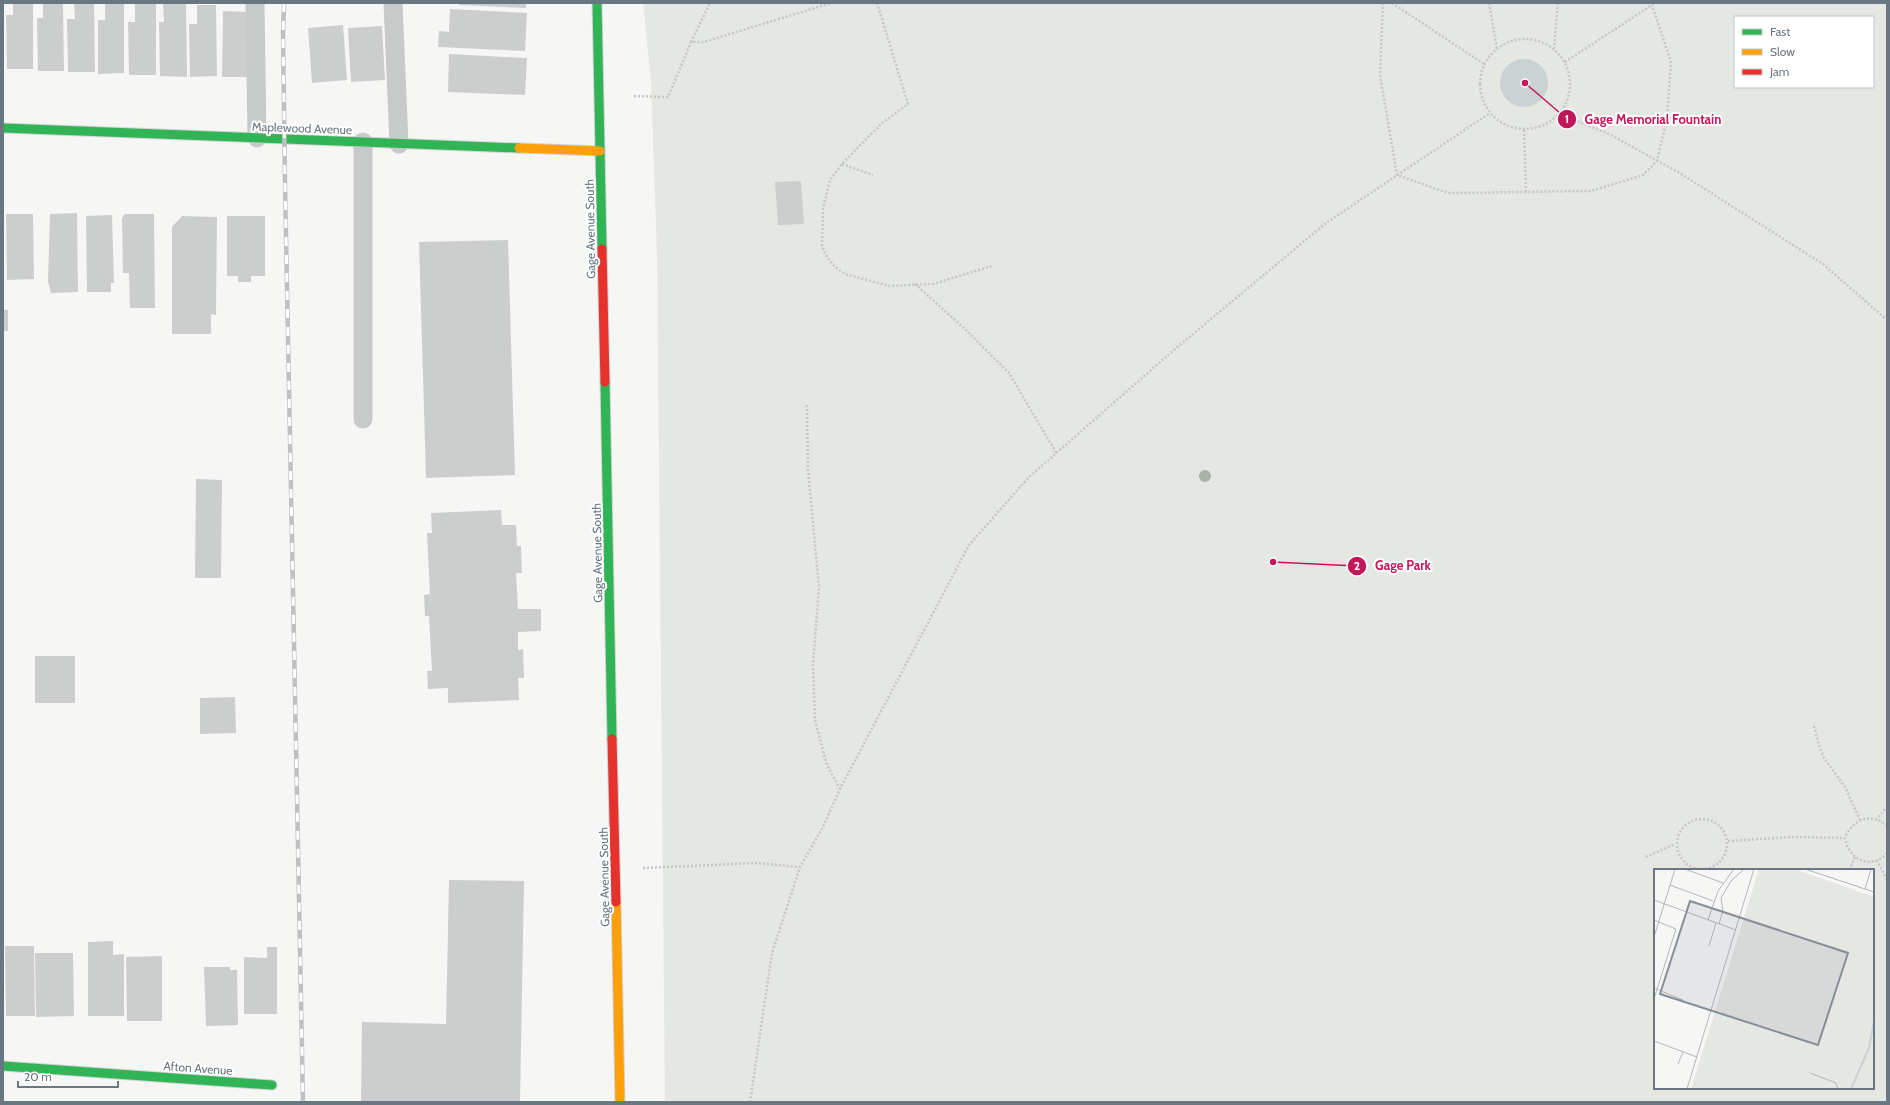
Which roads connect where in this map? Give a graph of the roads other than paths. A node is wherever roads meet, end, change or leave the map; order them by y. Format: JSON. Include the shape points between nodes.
{"nodes":[{"id":1,"x":255,"y":3,"type":"edge"},
{"id":2,"x":393,"y":3,"type":"edge"},
{"id":3,"x":597,"y":3,"type":"edge"},
{"id":4,"x":3,"y":128,"type":"edge"},
{"id":5,"x":257,"y":138,"type":"junction"},
{"id":6,"x":363,"y":142,"type":"junction"},
{"id":7,"x":399,"y":144,"type":"junction"},
{"id":8,"x":600,"y":151,"type":"junction"},
{"id":9,"x":363,"y":419,"type":"dead end"},
{"id":10,"x":3,"y":1066,"type":"edge"},
{"id":11,"x":272,"y":1085,"type":"dead end"},
{"id":12,"x":620,"y":1102,"type":"edge"}],
"edges":[{"from":1,"to":5,"type":"lane"},
{"from":2,"to":7,"type":"lane"},
{"from":3,"to":8,"type":"street","name":"Gage Avenue South"},
{"from":4,"to":5,"type":"street","name":"Maplewood Avenue"},
{"from":5,"to":6,"type":"street","name":"Maplewood Avenue"},
{"from":6,"to":7,"type":"street","name":"Maplewood Avenue"},
{"from":6,"to":9,"type":"lane"},
{"from":7,"to":8,"type":"street","name":"Maplewood Avenue"},
{"from":8,"to":12,"type":"street","name":"Gage Avenue South"},
{"from":10,"to":11,"type":"street","name":"Afton Avenue"}]}
